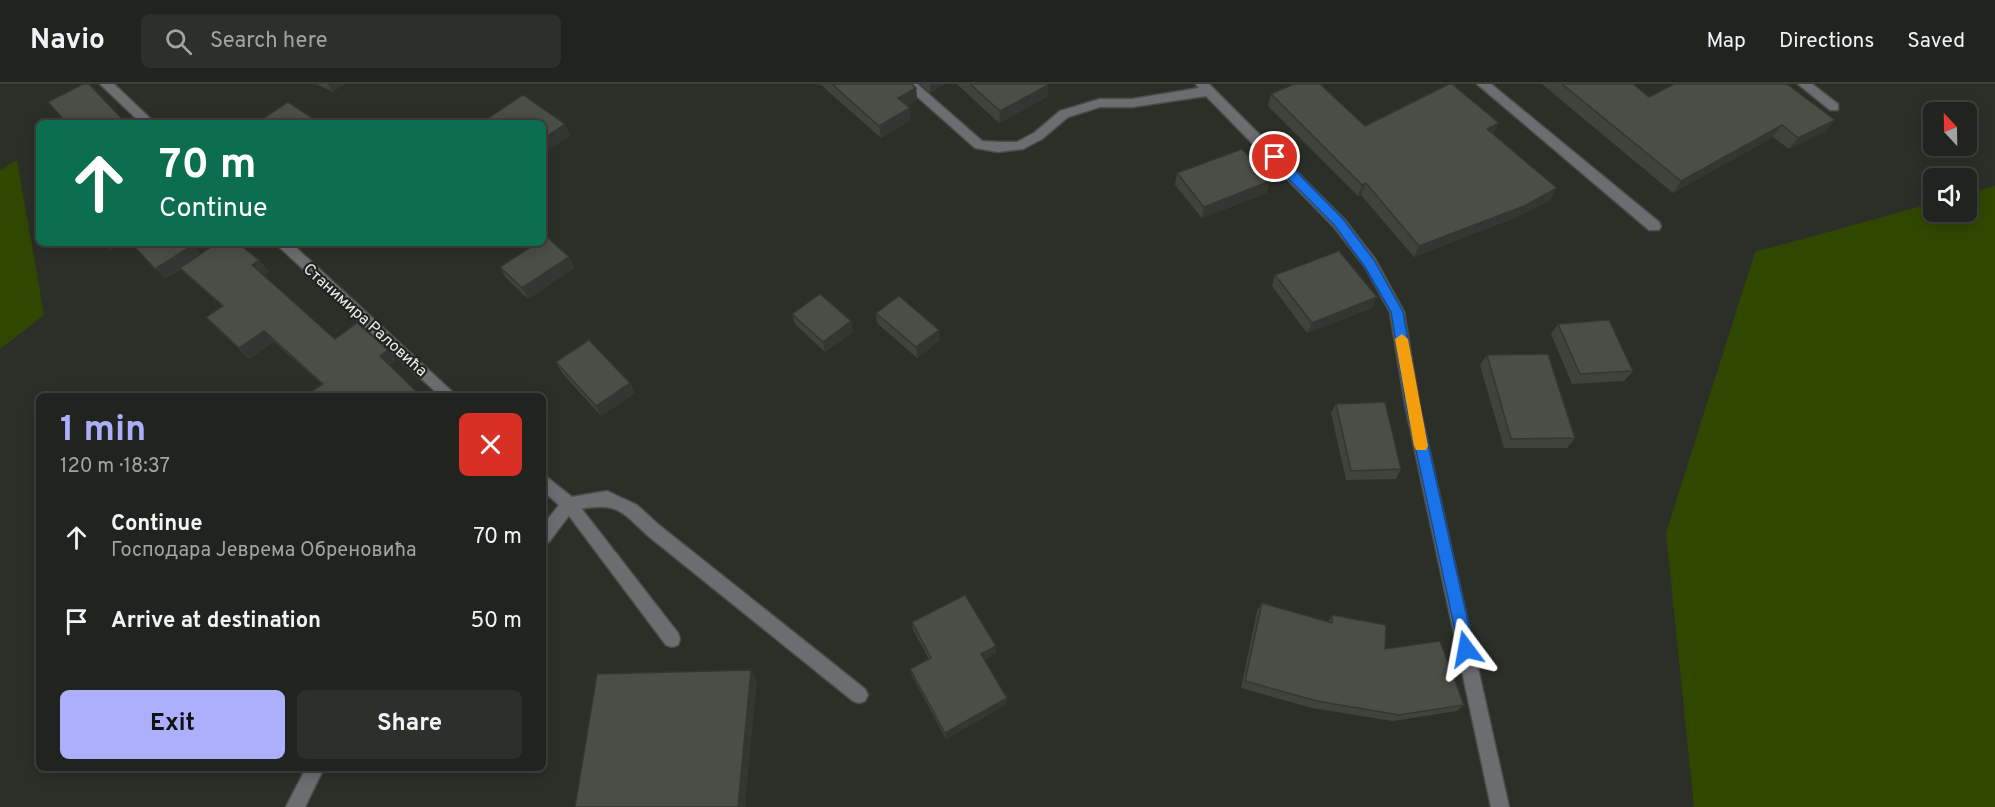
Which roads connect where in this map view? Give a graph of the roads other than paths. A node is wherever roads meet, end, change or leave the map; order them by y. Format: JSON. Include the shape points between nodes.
{"nodes":[{"id":1,"x":106,"y":84,"type":"edge"},
{"id":2,"x":909,"y":84,"type":"edge"},
{"id":3,"x":1483,"y":84,"type":"edge"},
{"id":4,"x":1804,"y":84,"type":"edge"},
{"id":5,"x":1206,"y":88,"type":"edge"},
{"id":6,"x":1834,"y":107,"type":"dead end"},
{"id":7,"x":146,"y":120,"type":"edge"},
{"id":8,"x":1654,"y":226,"type":"dead end"},
{"id":9,"x":285,"y":246,"type":"edge"},
{"id":10,"x":447,"y":393,"type":"edge"},
{"id":11,"x":546,"y":484,"type":"edge"},
{"id":12,"x":569,"y":504,"type":"junction"},
{"id":13,"x":546,"y":533,"type":"edge"},
{"id":14,"x":672,"y":639,"type":"dead end"},
{"id":15,"x":859,"y":695,"type":"dead end"},
{"id":16,"x":313,"y":771,"type":"edge"},
{"id":17,"x":295,"y":807,"type":"edge"},
{"id":18,"x":1500,"y":807,"type":"edge"}],
"edges":[{"from":1,"to":7,"type":"street"},
{"from":2,"to":5,"type":"street","via":[[979,145],[998,147],[1019,146],[1064,114],[1100,103],[1132,103]]},
{"from":3,"to":8,"type":"street"},
{"from":4,"to":6,"type":"street"},
{"from":5,"to":18,"type":"street","via":[[1339,223],[1370,263],[1397,312],[1412,404]]},
{"from":9,"to":10,"type":"street","name":"Станимира Раловића"},
{"from":11,"to":12,"type":"street"},
{"from":12,"to":13,"type":"street"},
{"from":12,"to":14,"type":"street"},
{"from":12,"to":15,"type":"street","via":[[607,498],[632,510]]},
{"from":16,"to":17,"type":"street"}]}
